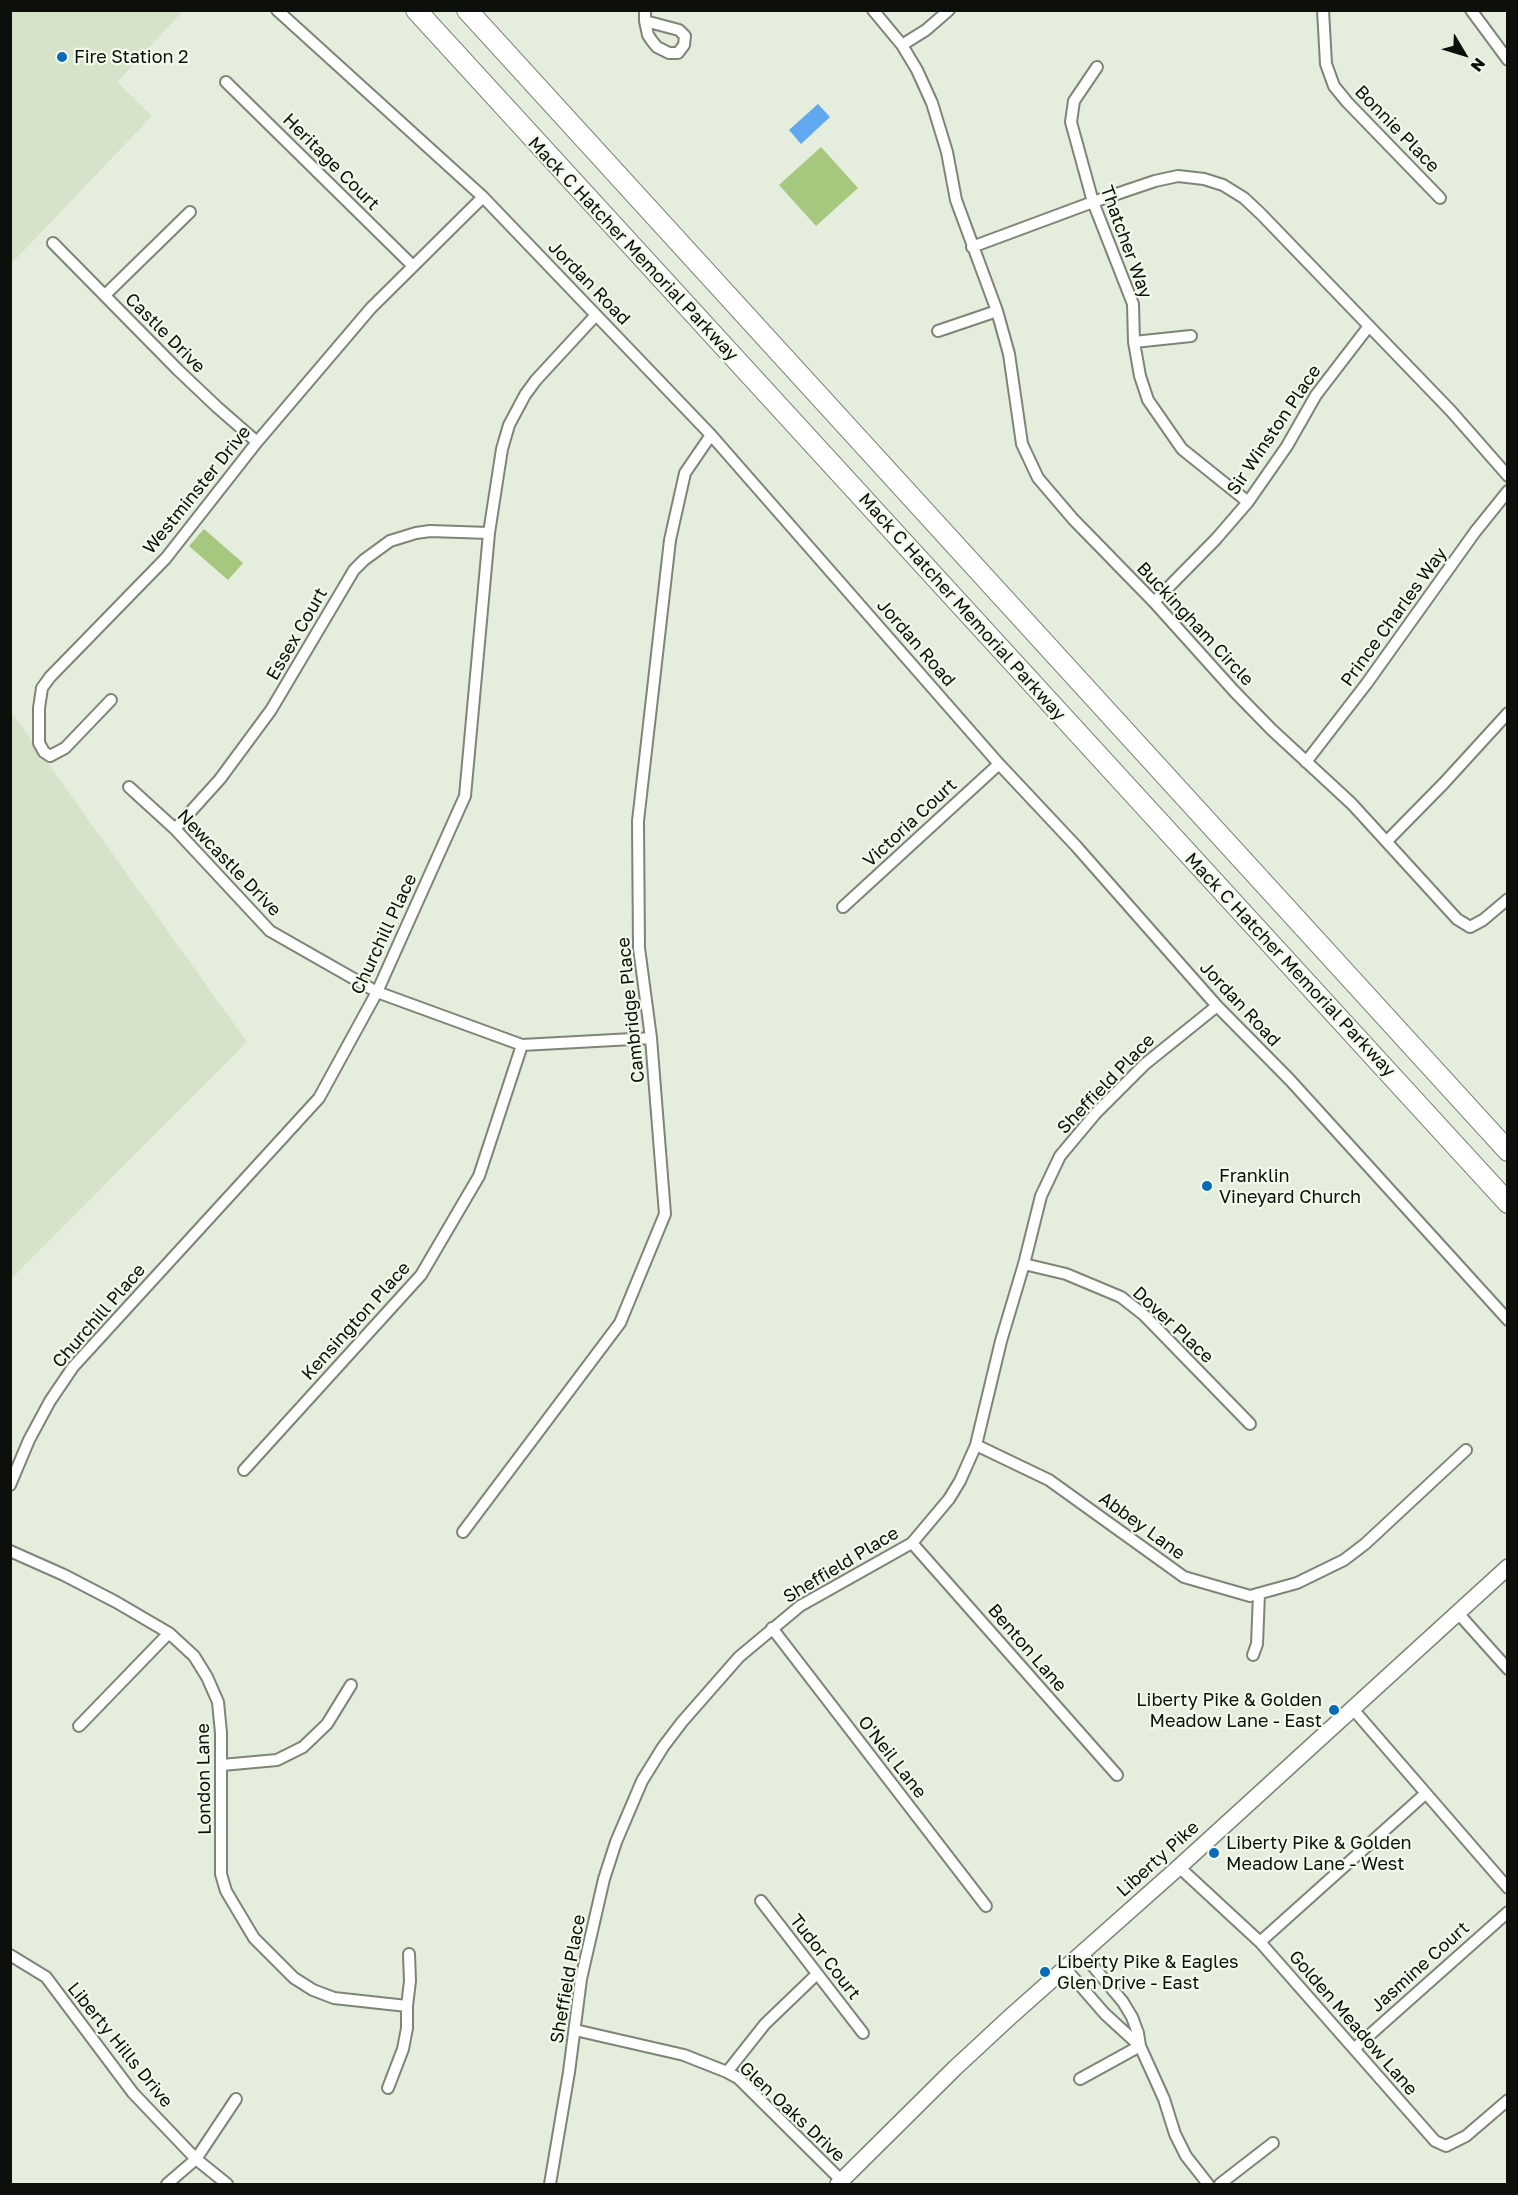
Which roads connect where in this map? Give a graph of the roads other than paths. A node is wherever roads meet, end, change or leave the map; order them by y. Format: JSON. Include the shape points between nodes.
{"nodes":[{"id":1,"x":277,"y":10,"type":"edge"},
{"id":2,"x":416,"y":10,"type":"edge"},
{"id":3,"x":467,"y":10,"type":"edge"},
{"id":4,"x":873,"y":10,"type":"edge"},
{"id":5,"x":949,"y":10,"type":"edge"},
{"id":6,"x":1323,"y":10,"type":"edge"},
{"id":7,"x":1471,"y":10,"type":"edge"},
{"id":8,"x":902,"y":45,"type":"junction"},
{"id":9,"x":1508,"y":60,"type":"edge"},
{"id":10,"x":1097,"y":67,"type":"dead end"},
{"id":11,"x":226,"y":82,"type":"dead end"},
{"id":12,"x":483,"y":197,"type":"junction"},
{"id":13,"x":1440,"y":198,"type":"dead end"},
{"id":14,"x":1093,"y":202,"type":"junction"},
{"id":15,"x":190,"y":212,"type":"dead end"},
{"id":16,"x":53,"y":243,"type":"dead end"},
{"id":17,"x":972,"y":247,"type":"junction"},
{"id":18,"x":412,"y":266,"type":"junction"},
{"id":19,"x":105,"y":295,"type":"junction"},
{"id":20,"x":997,"y":312,"type":"junction"},
{"id":21,"x":596,"y":315,"type":"junction"},
{"id":22,"x":1369,"y":326,"type":"junction"},
{"id":23,"x":938,"y":331,"type":"dead end"},
{"id":24,"x":1191,"y":336,"type":"dead end"},
{"id":25,"x":1134,"y":342,"type":"junction"},
{"id":26,"x":711,"y":435,"type":"junction"},
{"id":27,"x":257,"y":442,"type":"junction"},
{"id":28,"x":1508,"y":476,"type":"edge"},
{"id":29,"x":1508,"y":491,"type":"edge"},
{"id":30,"x":1248,"y":502,"type":"junction"},
{"id":31,"x":489,"y":533,"type":"junction"},
{"id":32,"x":1154,"y":602,"type":"junction"},
{"id":33,"x":111,"y":700,"type":"dead end"},
{"id":34,"x":1508,"y":713,"type":"edge"},
{"id":35,"x":1306,"y":762,"type":"junction"},
{"id":36,"x":999,"y":764,"type":"junction"},
{"id":37,"x":129,"y":787,"type":"dead end"},
{"id":38,"x":176,"y":829,"type":"junction"},
{"id":39,"x":1387,"y":842,"type":"junction"},
{"id":40,"x":1508,"y":899,"type":"edge"},
{"id":41,"x":843,"y":907,"type":"dead end"},
{"id":42,"x":377,"y":992,"type":"junction"},
{"id":43,"x":1217,"y":1006,"type":"junction"},
{"id":44,"x":651,"y":1038,"type":"junction"},
{"id":45,"x":522,"y":1045,"type":"junction"},
{"id":46,"x":1508,"y":1151,"type":"edge"},
{"id":47,"x":1508,"y":1203,"type":"edge"},
{"id":48,"x":1024,"y":1264,"type":"junction"},
{"id":49,"x":1508,"y":1320,"type":"edge"},
{"id":50,"x":1250,"y":1424,"type":"dead end"},
{"id":51,"x":976,"y":1445,"type":"junction"},
{"id":52,"x":1466,"y":1450,"type":"dead end"},
{"id":53,"x":244,"y":1470,"type":"dead end"},
{"id":54,"x":10,"y":1485,"type":"edge"},
{"id":55,"x":463,"y":1532,"type":"dead end"},
{"id":56,"x":912,"y":1543,"type":"junction"},
{"id":57,"x":10,"y":1551,"type":"edge"},
{"id":58,"x":1508,"y":1567,"type":"edge"},
{"id":59,"x":1259,"y":1594,"type":"junction"},
{"id":60,"x":1457,"y":1612,"type":"junction"},
{"id":61,"x":772,"y":1628,"type":"junction"},
{"id":62,"x":169,"y":1633,"type":"junction"},
{"id":63,"x":1253,"y":1655,"type":"dead end"},
{"id":64,"x":1508,"y":1669,"type":"edge"},
{"id":65,"x":351,"y":1685,"type":"dead end"},
{"id":66,"x":1352,"y":1708,"type":"junction"},
{"id":67,"x":79,"y":1725,"type":"dead end"},
{"id":68,"x":222,"y":1765,"type":"junction"},
{"id":69,"x":1117,"y":1775,"type":"dead end"},
{"id":70,"x":1425,"y":1794,"type":"junction"},
{"id":71,"x":1179,"y":1867,"type":"junction"},
{"id":72,"x":1508,"y":1888,"type":"edge"},
{"id":73,"x":761,"y":1901,"type":"dead end"},
{"id":74,"x":986,"y":1906,"type":"dead end"},
{"id":75,"x":1508,"y":1912,"type":"edge"},
{"id":76,"x":1260,"y":1942,"type":"junction"},
{"id":77,"x":1082,"y":1953,"type":"junction"},
{"id":78,"x":409,"y":1954,"type":"dead end"},
{"id":79,"x":10,"y":1955,"type":"edge"},
{"id":80,"x":1065,"y":1968,"type":"junction"},
{"id":81,"x":818,"y":1974,"type":"junction"},
{"id":82,"x":407,"y":2006,"type":"junction"},
{"id":83,"x":575,"y":2030,"type":"junction"},
{"id":84,"x":862,"y":2033,"type":"dead end"},
{"id":85,"x":1140,"y":2046,"type":"junction"},
{"id":86,"x":1355,"y":2048,"type":"junction"},
{"id":87,"x":728,"y":2072,"type":"junction"},
{"id":88,"x":1080,"y":2079,"type":"dead end"},
{"id":89,"x":388,"y":2088,"type":"dead end"},
{"id":90,"x":236,"y":2099,"type":"dead end"},
{"id":91,"x":1508,"y":2100,"type":"edge"},
{"id":92,"x":1273,"y":2143,"type":"dead end"},
{"id":93,"x":196,"y":2158,"type":"junction"},
{"id":94,"x":841,"y":2183,"type":"edge"},
{"id":95,"x":167,"y":2184,"type":"edge"},
{"id":96,"x":227,"y":2184,"type":"edge"},
{"id":97,"x":550,"y":2184,"type":"edge"},
{"id":98,"x":1208,"y":2184,"type":"edge"},
{"id":99,"x":1220,"y":2184,"type":"edge"}],
"edges":[{"from":1,"to":12,"type":"street","name":"Jordan Road"},
{"from":2,"to":47,"type":"highway","name":"Mack C Hatcher Memorial Parkway"},
{"from":3,"to":46,"type":"highway","name":"Mack C Hatcher Memorial Parkway"},
{"from":4,"to":8,"type":"street","name":"Buckingham Circle"},
{"from":5,"to":8,"type":"street"},
{"from":6,"to":13,"type":"street","name":"Bonnie Place","via":[[1326,64],[1334,86]]},
{"from":7,"to":9,"type":"street"},
{"from":8,"to":17,"type":"street","name":"Buckingham Circle","via":[[932,103],[956,201]]},
{"from":10,"to":14,"type":"street","name":"Thatcher Way","via":[[1074,101],[1071,122]]},
{"from":11,"to":18,"type":"street","name":"Heritage Court"},
{"from":12,"to":18,"type":"street","name":"Westminster Drive"},
{"from":12,"to":21,"type":"street","name":"Jordan Road"},
{"from":14,"to":17,"type":"street"},
{"from":14,"to":22,"type":"street","via":[[1178,176],[1223,185],[1244,198]]},
{"from":14,"to":25,"type":"street","name":"Thatcher Way","via":[[1133,304]]},
{"from":15,"to":19,"type":"street"},
{"from":16,"to":19,"type":"street","name":"Castle Drive"},
{"from":17,"to":20,"type":"street","name":"Buckingham Circle"},
{"from":18,"to":27,"type":"street","name":"Westminster Drive","via":[[371,308]]},
{"from":19,"to":27,"type":"street","name":"Castle Drive"},
{"from":20,"to":23,"type":"street"},
{"from":20,"to":32,"type":"street","name":"Buckingham Circle","via":[[1009,354],[1022,444],[1038,478]]},
{"from":21,"to":26,"type":"street","name":"Jordan Road"},
{"from":21,"to":31,"type":"street","name":"Churchill Place","via":[[536,380],[509,425]]},
{"from":22,"to":28,"type":"street"},
{"from":22,"to":30,"type":"street","name":"Sir Winston Place","via":[[1316,395]]},
{"from":24,"to":25,"type":"street"},
{"from":25,"to":30,"type":"street","name":"Thatcher Way","via":[[1148,400],[1163,424],[1182,449]]},
{"from":26,"to":36,"type":"street","name":"Jordan Road"},
{"from":26,"to":44,"type":"street","name":"Cambridge Place","via":[[684,473],[670,540],[638,821],[639,948]]},
{"from":27,"to":33,"type":"street","name":"Westminster Drive","via":[[165,558],[42,688],[39,743],[44,752],[50,756],[65,748]]},
{"from":29,"to":35,"type":"street","name":"Prince Charles Way"},
{"from":30,"to":32,"type":"street","name":"Sir Winston Place"},
{"from":31,"to":38,"type":"street","name":"Essex Court","via":[[416,533],[390,541],[363,560],[272,710]]},
{"from":31,"to":42,"type":"street","name":"Churchill Place","via":[[465,796]]},
{"from":32,"to":35,"type":"street","name":"Buckingham Circle","via":[[1234,691]]},
{"from":34,"to":39,"type":"street"},
{"from":35,"to":39,"type":"street","name":"Buckingham Circle"},
{"from":36,"to":41,"type":"street","name":"Victoria Court"},
{"from":36,"to":43,"type":"street","name":"Jordan Road"},
{"from":37,"to":38,"type":"street","name":"Newcastle Drive"},
{"from":38,"to":42,"type":"street","name":"Newcastle Drive","via":[[270,931]]},
{"from":39,"to":40,"type":"street","name":"Buckingham Circle","via":[[1457,919],[1470,927]]},
{"from":42,"to":45,"type":"street","name":"Newcastle Drive"},
{"from":42,"to":54,"type":"street","name":"Churchill Place","via":[[319,1098],[73,1367],[50,1401]]},
{"from":43,"to":48,"type":"street","name":"Sheffield Place","via":[[1145,1064],[1060,1156],[1041,1196]]},
{"from":43,"to":49,"type":"street","name":"Jordan Road","via":[[1290,1080]]},
{"from":44,"to":45,"type":"street","name":"Newcastle Drive"},
{"from":44,"to":55,"type":"street","name":"Cambridge Place","via":[[665,1214],[620,1323]]},
{"from":45,"to":53,"type":"street","name":"Kensington Place","via":[[478,1176],[421,1275]]},
{"from":48,"to":50,"type":"street","name":"Dover Place","via":[[1066,1274],[1120,1297],[1144,1315]]},
{"from":48,"to":51,"type":"street","name":"Sheffield Place"},
{"from":51,"to":56,"type":"street","name":"Sheffield Place","via":[[949,1499]]},
{"from":51,"to":59,"type":"street","name":"Abbey Lane","via":[[1049,1480],[1184,1577],[1250,1596]]},
{"from":52,"to":59,"type":"street","name":"Abbey Lane","via":[[1344,1560],[1297,1583]]},
{"from":56,"to":61,"type":"street","name":"Sheffield Place","via":[[800,1606]]},
{"from":56,"to":69,"type":"street","name":"Benton Lane"},
{"from":57,"to":62,"type":"street","name":"London Lane","via":[[64,1575]]},
{"from":58,"to":60,"type":"street","name":"Liberty Pike"},
{"from":59,"to":63,"type":"street"},
{"from":60,"to":64,"type":"street"},
{"from":60,"to":66,"type":"street","name":"Liberty Pike"},
{"from":61,"to":74,"type":"street","name":"O'Neil Lane"},
{"from":61,"to":83,"type":"street","name":"Sheffield Place","via":[[700,1700],[642,1781],[615,1842],[604,1879],[581,1979]]},
{"from":62,"to":67,"type":"street"},
{"from":62,"to":68,"type":"street","name":"London Lane","via":[[194,1656],[213,1689],[218,1702]]},
{"from":65,"to":68,"type":"street","via":[[327,1724],[303,1747],[277,1760]]},
{"from":66,"to":70,"type":"street"},
{"from":66,"to":71,"type":"street","name":"Liberty Pike"},
{"from":68,"to":82,"type":"street","name":"London Lane","via":[[221,1874],[243,1924],[294,1978],[313,1990],[334,1998]]},
{"from":70,"to":72,"type":"street"},
{"from":70,"to":76,"type":"street"},
{"from":71,"to":76,"type":"street","name":"Golden Meadow Lane"},
{"from":71,"to":77,"type":"street","name":"Liberty Pike"},
{"from":73,"to":81,"type":"street","name":"Tudor Court"},
{"from":75,"to":86,"type":"street","name":"Jasmine Court"},
{"from":76,"to":86,"type":"street","name":"Golden Meadow Lane"},
{"from":77,"to":80,"type":"street","name":"Liberty Pike"},
{"from":77,"to":85,"type":"street","via":[[1127,2010]]},
{"from":78,"to":82,"type":"street"},
{"from":79,"to":93,"type":"street","name":"Liberty Hills Drive","via":[[46,1977],[133,2093]]},
{"from":80,"to":85,"type":"street","via":[[1105,2014]]},
{"from":80,"to":94,"type":"street","name":"Liberty Pike","via":[[955,2068]]},
{"from":81,"to":84,"type":"street","name":"Tudor Court"},
{"from":81,"to":87,"type":"street","via":[[765,2024]]},
{"from":82,"to":89,"type":"street","via":[[403,2049]]},
{"from":83,"to":87,"type":"street","name":"Glen Oaks Drive","via":[[684,2055]]},
{"from":83,"to":97,"type":"street","name":"Sheffield Place"},
{"from":85,"to":88,"type":"street"},
{"from":85,"to":98,"type":"street","via":[[1175,2134]]},
{"from":86,"to":91,"type":"street","name":"Golden Meadow Lane","via":[[1428,2134],[1446,2146],[1466,2136]]},
{"from":87,"to":94,"type":"street","name":"Glen Oaks Drive"},
{"from":90,"to":93,"type":"street"},
{"from":92,"to":99,"type":"street"},
{"from":93,"to":95,"type":"street"},
{"from":93,"to":96,"type":"street","name":"Liberty Hills Drive"}]}
